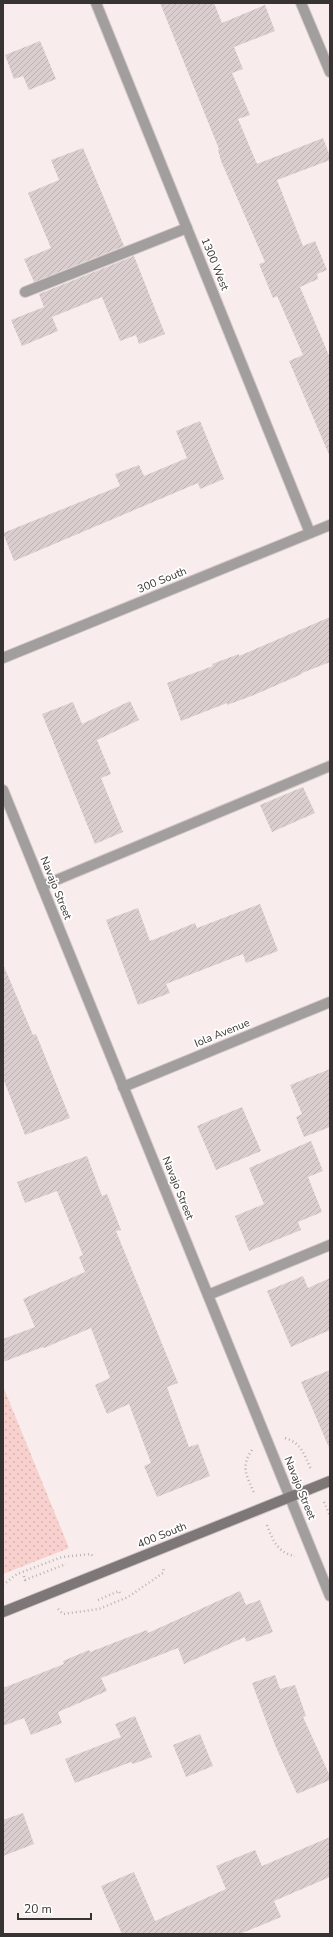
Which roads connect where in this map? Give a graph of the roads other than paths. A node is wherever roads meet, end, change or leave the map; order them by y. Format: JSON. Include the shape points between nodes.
{"nodes":[{"id":1,"x":96,"y":3,"type":"edge"},
{"id":2,"x":301,"y":3,"type":"edge"},
{"id":3,"x":330,"y":72,"type":"edge"},
{"id":4,"x":187,"y":228,"type":"junction"},
{"id":5,"x":25,"y":292,"type":"dead end"},
{"id":6,"x":330,"y":525,"type":"edge"},
{"id":7,"x":310,"y":533,"type":"junction"},
{"id":8,"x":3,"y":658,"type":"edge"},
{"id":9,"x":330,"y":766,"type":"edge"},
{"id":10,"x":3,"y":790,"type":"edge"},
{"id":11,"x":42,"y":886,"type":"junction"},
{"id":12,"x":330,"y":1002,"type":"edge"},
{"id":13,"x":123,"y":1086,"type":"junction"},
{"id":14,"x":330,"y":1245,"type":"edge"},
{"id":15,"x":208,"y":1295,"type":"junction"},
{"id":16,"x":330,"y":1481,"type":"edge"},
{"id":17,"x":290,"y":1497,"type":"junction"},
{"id":18,"x":330,"y":1596,"type":"edge"},
{"id":19,"x":3,"y":1612,"type":"edge"}],
"edges":[{"from":1,"to":4,"type":"street","name":"1300 West"},
{"from":2,"to":3,"type":"street"},
{"from":4,"to":5,"type":"street"},
{"from":4,"to":7,"type":"street","name":"1300 West"},
{"from":6,"to":7,"type":"street","name":"300 South"},
{"from":7,"to":8,"type":"street","name":"300 South"},
{"from":9,"to":11,"type":"street"},
{"from":10,"to":11,"type":"street","name":"Navajo Street"},
{"from":11,"to":13,"type":"street","name":"Navajo Street"},
{"from":12,"to":13,"type":"street","name":"Iola Avenue"},
{"from":13,"to":15,"type":"street","name":"Navajo Street"},
{"from":14,"to":15,"type":"street"},
{"from":15,"to":17,"type":"street","name":"Navajo Street"},
{"from":16,"to":17,"type":"main road","name":"400 South"},
{"from":17,"to":18,"type":"street","name":"Navajo Street"},
{"from":17,"to":19,"type":"main road","name":"400 South"}]}
